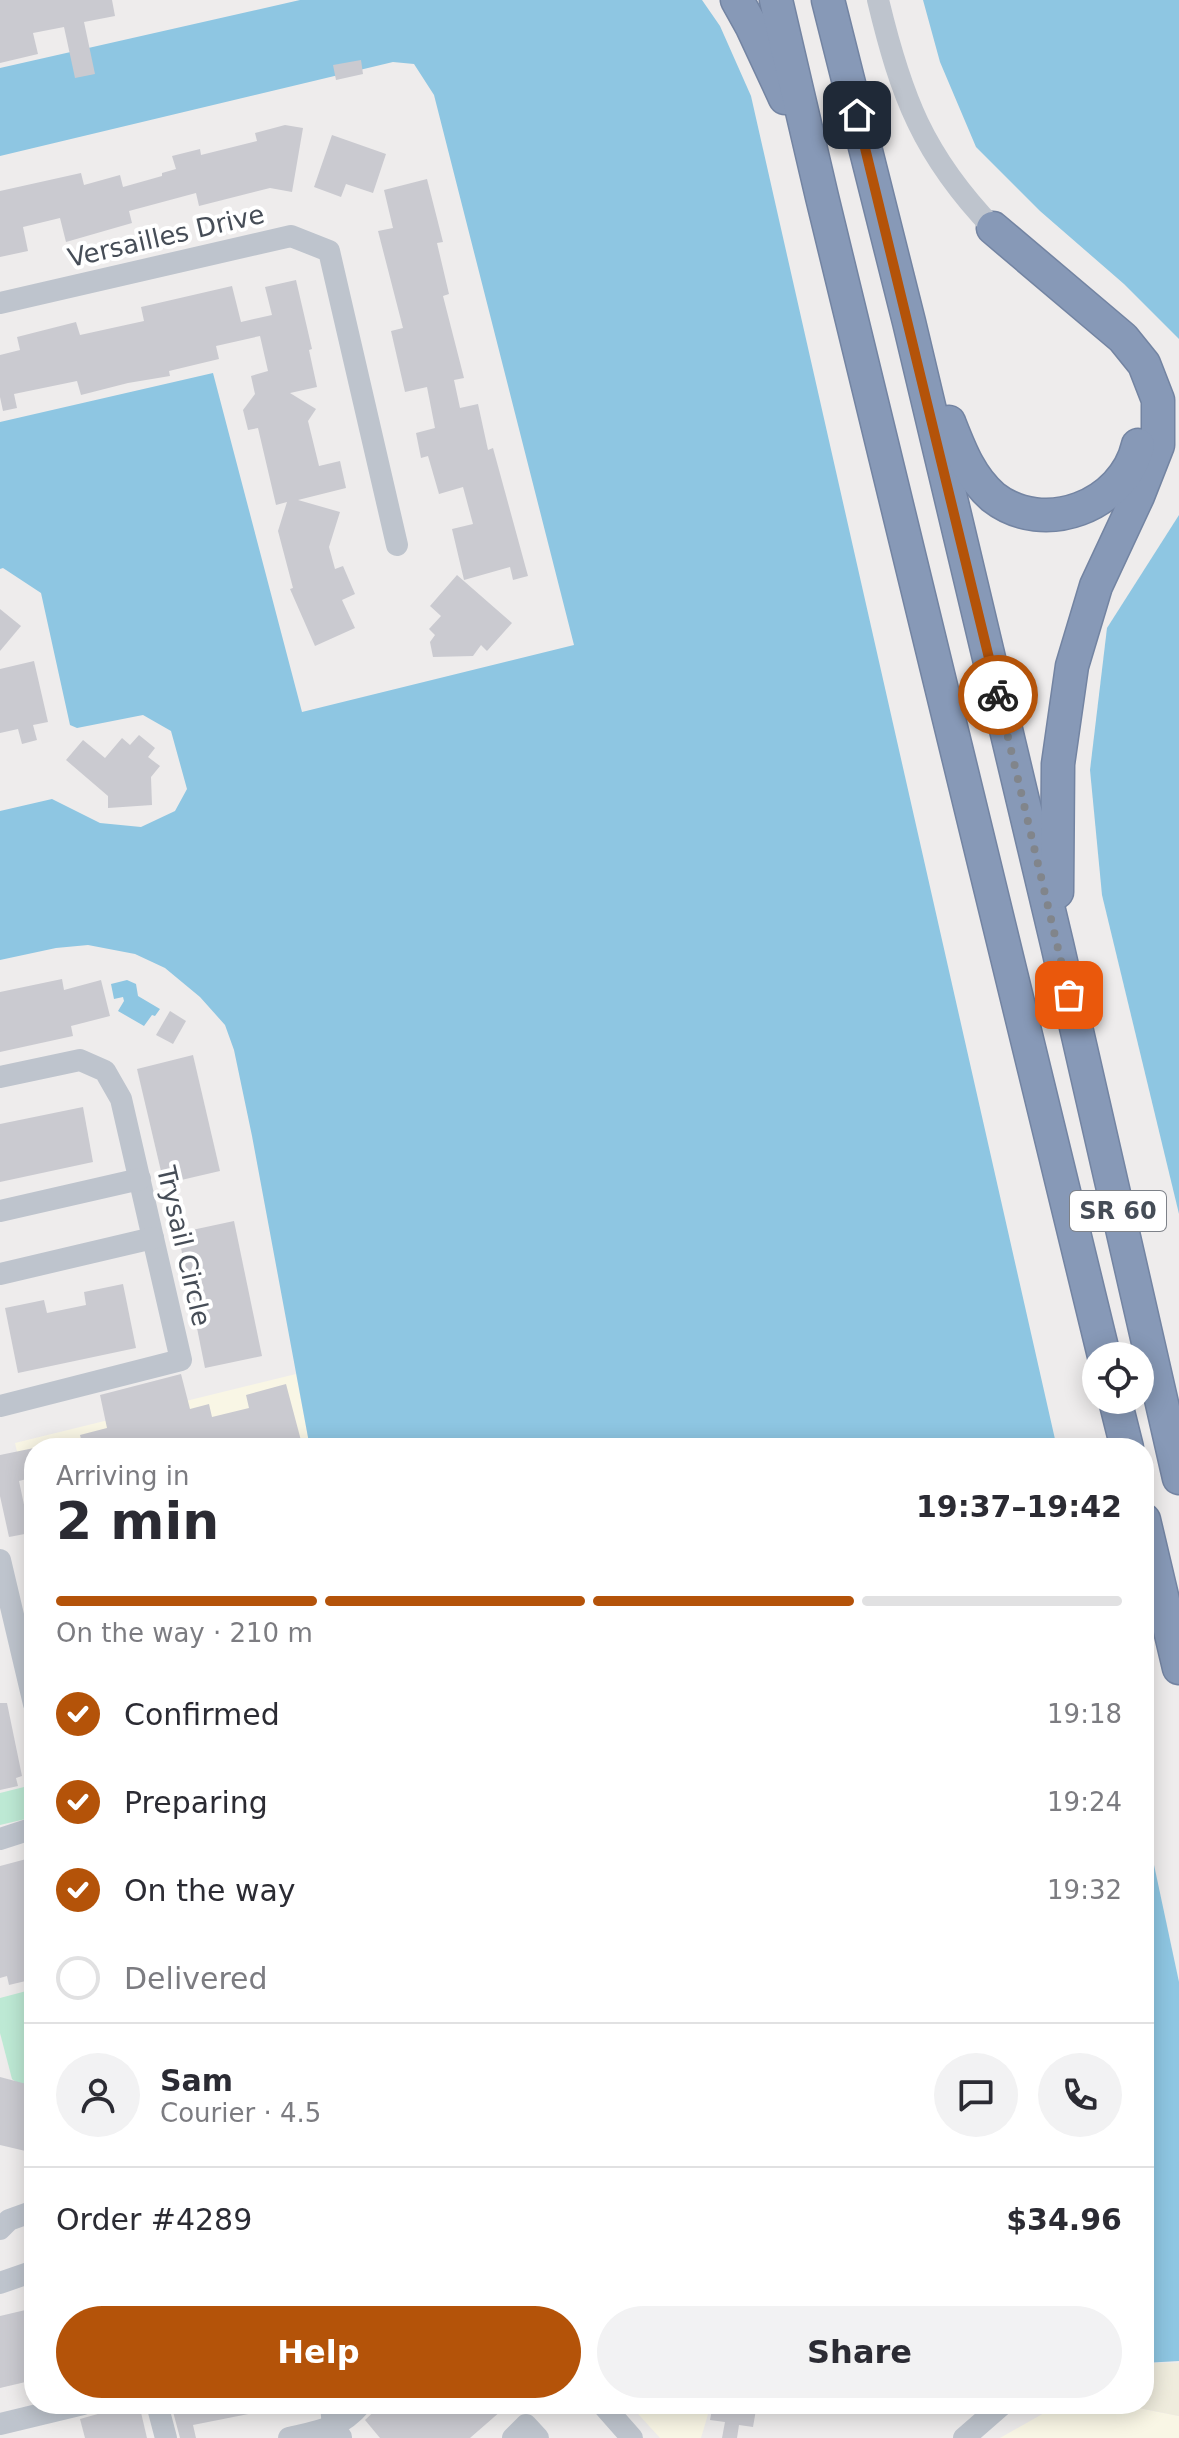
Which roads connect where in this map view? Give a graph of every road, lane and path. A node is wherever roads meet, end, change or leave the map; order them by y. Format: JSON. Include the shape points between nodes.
{"nodes":[{"id":1,"x":737,"y":0,"type":"edge"},
{"id":2,"x":776,"y":0,"type":"edge"},
{"id":3,"x":828,"y":0,"type":"edge"},
{"id":4,"x":878,"y":0,"type":"edge"},
{"id":5,"x":822,"y":197,"type":"junction"},
{"id":6,"x":993,"y":228,"type":"junction"},
{"id":7,"x":0,"y":303,"type":"edge"},
{"id":8,"x":909,"y":322,"type":"junction"},
{"id":9,"x":397,"y":545,"type":"dead end"},
{"id":10,"x":1057,"y":944,"type":"junction"},
{"id":11,"x":0,"y":1077,"type":"edge"},
{"id":12,"x":140,"y":1179,"type":"junction"},
{"id":13,"x":0,"y":1211,"type":"edge"},
{"id":14,"x":153,"y":1238,"type":"junction"},
{"id":15,"x":0,"y":1274,"type":"edge"},
{"id":16,"x":1101,"y":1342,"type":"edge"},
{"id":17,"x":0,"y":1406,"type":"edge"},
{"id":18,"x":1118,"y":1414,"type":"edge"},
{"id":19,"x":1124,"y":1438,"type":"edge"},
{"id":20,"x":1178,"y":1475,"type":"edge"},
{"id":21,"x":0,"y":1560,"type":"edge"},
{"id":22,"x":1154,"y":1561,"type":"edge"},
{"id":23,"x":24,"y":1662,"type":"edge"},
{"id":24,"x":1179,"y":1668,"type":"edge"},
{"id":25,"x":24,"y":1831,"type":"edge"},
{"id":26,"x":0,"y":1839,"type":"edge"},
{"id":27,"x":24,"y":2215,"type":"edge"},
{"id":28,"x":0,"y":2229,"type":"edge"},
{"id":29,"x":24,"y":2275,"type":"edge"},
{"id":30,"x":0,"y":2283,"type":"edge"},
{"id":31,"x":42,"y":2414,"type":"edge"},
{"id":32,"x":160,"y":2414,"type":"edge"},
{"id":33,"x":352,"y":2414,"type":"edge"},
{"id":34,"x":611,"y":2414,"type":"edge"},
{"id":35,"x":992,"y":2414,"type":"edge"},
{"id":36,"x":0,"y":2424,"type":"edge"},
{"id":37,"x":338,"y":2433,"type":"edge"},
{"id":38,"x":166,"y":2438,"type":"edge"},
{"id":39,"x":289,"y":2438,"type":"edge"},
{"id":40,"x":632,"y":2438,"type":"edge"},
{"id":41,"x":964,"y":2438,"type":"edge"}],
"edges":[{"from":1,"to":5,"type":"highway","via":[[779,83]]},
{"from":2,"to":5,"type":"highway","number":"SR 60"},
{"from":3,"to":8,"type":"highway","number":"SR 60"},
{"from":4,"to":6,"type":"street","via":[[898,75],[919,126],[957,189]]},
{"from":5,"to":16,"type":"highway","number":"SR 60"},
{"from":6,"to":8,"type":"highway","via":[[1133,387],[1140,410],[1139,438],[1121,480],[1088,506],[1062,514],[1026,513],[995,498],[966,463]]},
{"from":6,"to":10,"type":"highway","via":[[1123,338],[1144,364],[1158,400],[1158,445],[1096,586],[1072,666],[1058,764]]},
{"from":7,"to":9,"type":"street","name":"Versailles Drive","via":[[291,236],[329,251]]},
{"from":8,"to":10,"type":"highway","number":"SR 60"},
{"from":10,"to":20,"type":"highway","number":"SR 60"},
{"from":11,"to":12,"type":"street","name":"Trysail Circle","via":[[80,1060],[105,1071],[121,1099]]},
{"from":12,"to":13,"type":"street"},
{"from":12,"to":14,"type":"street","name":"Trysail Circle"},
{"from":14,"to":15,"type":"street"},
{"from":14,"to":17,"type":"street","name":"Trysail Circle","via":[[181,1360]]},
{"from":18,"to":19,"type":"highway"},
{"from":21,"to":23,"type":"street"},
{"from":22,"to":24,"type":"highway"},
{"from":25,"to":26,"type":"street"},
{"from":27,"to":28,"type":"street"},
{"from":29,"to":30,"type":"street"},
{"from":31,"to":36,"type":"street"},
{"from":32,"to":38,"type":"street"},
{"from":33,"to":37,"type":"street"},
{"from":34,"to":40,"type":"street"},
{"from":35,"to":41,"type":"street"},
{"from":37,"to":39,"type":"street"}]}
